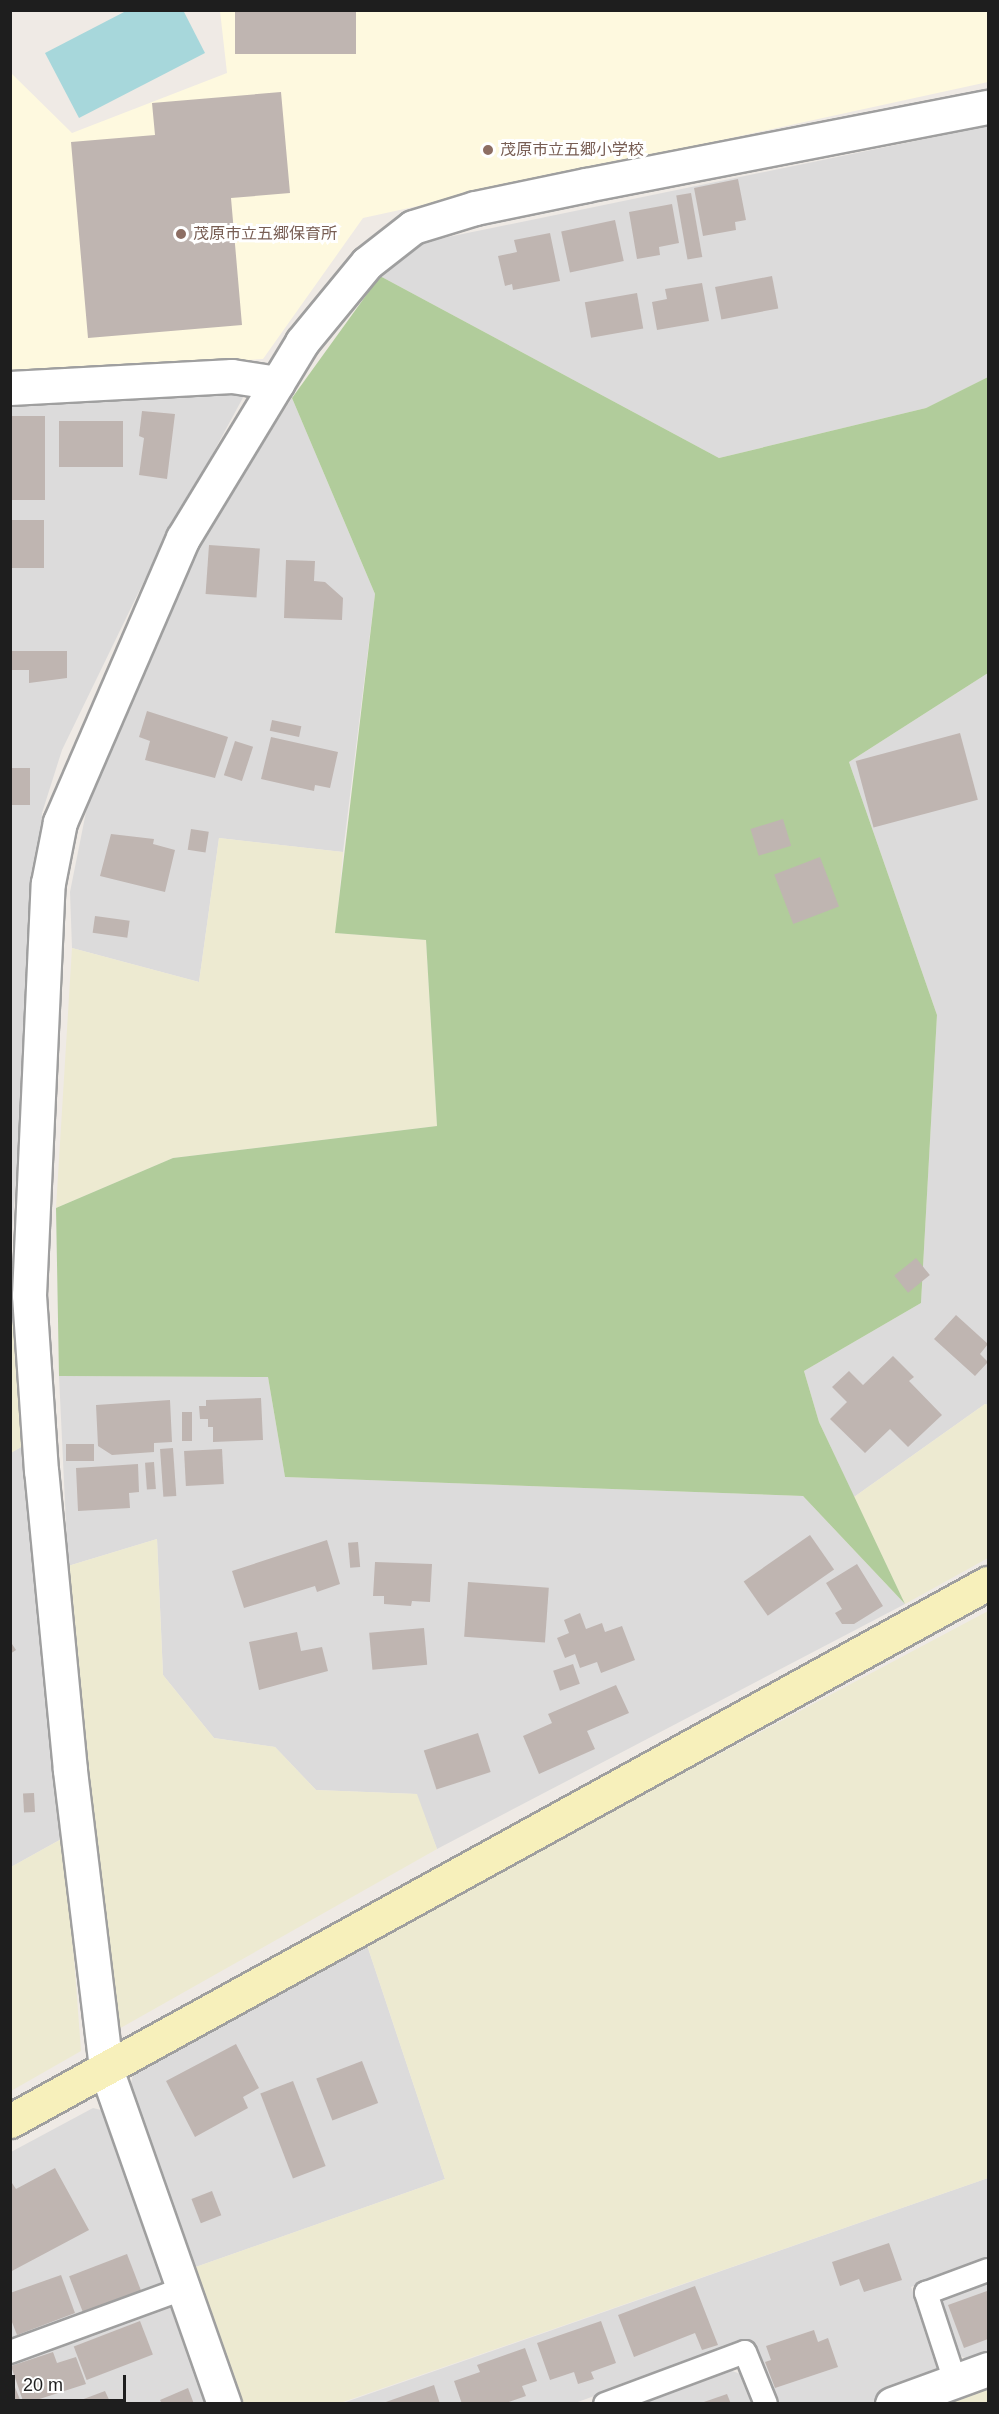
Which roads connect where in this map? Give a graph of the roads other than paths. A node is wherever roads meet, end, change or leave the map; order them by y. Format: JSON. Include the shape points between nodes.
{"nodes":[{"id":1,"x":988,"y":107,"type":"edge"},
{"id":2,"x":277,"y":383,"type":"junction"},
{"id":3,"x":10,"y":388,"type":"edge"},
{"id":4,"x":20,"y":1296,"type":"edge"},
{"id":5,"x":988,"y":1583,"type":"edge"},
{"id":6,"x":106,"y":2068,"type":"junction"},
{"id":7,"x":10,"y":2121,"type":"edge"},
{"id":8,"x":988,"y":2270,"type":"edge"},
{"id":9,"x":182,"y":2289,"type":"junction"},
{"id":10,"x":10,"y":2352,"type":"edge"},
{"id":11,"x":988,"y":2369,"type":"edge"},
{"id":12,"x":955,"y":2381,"type":"junction"},
{"id":13,"x":224,"y":2403,"type":"edge"},
{"id":14,"x":605,"y":2403,"type":"edge"},
{"id":15,"x":766,"y":2403,"type":"edge"},
{"id":16,"x":892,"y":2403,"type":"edge"}],
"edges":[{"from":1,"to":2,"type":"street","via":[[475,208],[412,227],[367,263],[302,342]]},
{"from":2,"to":3,"type":"street","via":[[232,376]]},
{"from":2,"to":4,"type":"street","via":[[183,538],[60,822],[48,883]]},
{"from":4,"to":6,"type":"street"},
{"from":5,"to":6,"type":"street"},
{"from":6,"to":7,"type":"street"},
{"from":6,"to":9,"type":"street"},
{"from":8,"to":12,"type":"lane","via":[[926,2293]]},
{"from":9,"to":10,"type":"lane"},
{"from":9,"to":13,"type":"street"},
{"from":11,"to":12,"type":"street"},
{"from":12,"to":16,"type":"street"},
{"from":14,"to":15,"type":"lane","via":[[745,2352]]}]}
